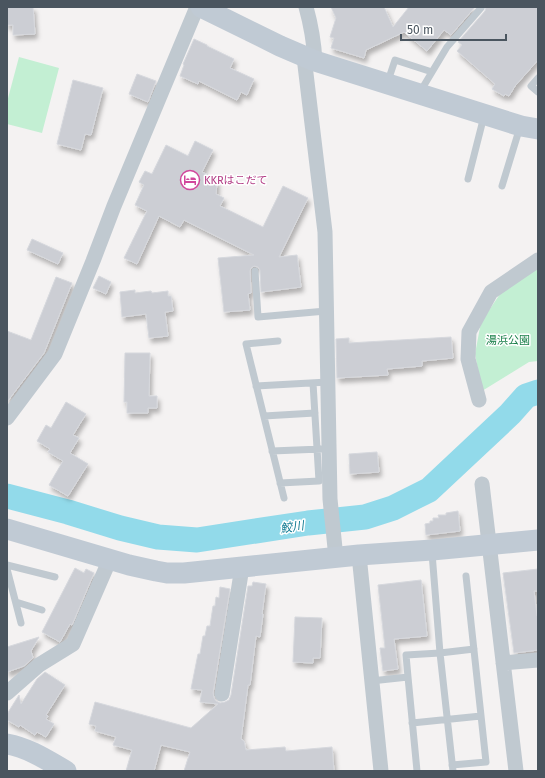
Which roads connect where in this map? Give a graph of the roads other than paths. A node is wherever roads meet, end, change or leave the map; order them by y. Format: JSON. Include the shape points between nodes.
{"nodes":[{"id":1,"x":197,"y":7,"type":"edge"},
{"id":2,"x":201,"y":7,"type":"edge"},
{"id":3,"x":306,"y":7,"type":"edge"},
{"id":4,"x":481,"y":8,"type":"edge"},
{"id":5,"x":310,"y":59,"type":"junction"},
{"id":6,"x":432,"y":72,"type":"junction"},
{"id":7,"x":538,"y":78,"type":"edge"},
{"id":8,"x":388,"y":84,"type":"junction"},
{"id":9,"x":538,"y":92,"type":"edge"},
{"id":10,"x":419,"y":94,"type":"junction"},
{"id":11,"x":485,"y":114,"type":"junction"},
{"id":12,"x":529,"y":127,"type":"edge"},
{"id":13,"x":468,"y":179,"type":"dead end"},
{"id":14,"x":502,"y":186,"type":"dead end"},
{"id":15,"x":538,"y":260,"type":"edge"},
{"id":16,"x":255,"y":271,"type":"dead end"},
{"id":17,"x":326,"y":311,"type":"junction"},
{"id":18,"x":278,"y":342,"type":"dead end"},
{"id":19,"x":320,"y":383,"type":"junction"},
{"id":20,"x":256,"y":386,"type":"junction"},
{"id":21,"x":479,"y":400,"type":"dead end"},
{"id":22,"x":315,"y":413,"type":"junction"},
{"id":23,"x":264,"y":416,"type":"junction"},
{"id":24,"x":7,"y":418,"type":"edge"},
{"id":25,"x":323,"y":448,"type":"junction"},
{"id":26,"x":272,"y":451,"type":"junction"},
{"id":27,"x":280,"y":483,"type":"junction"},
{"id":28,"x":482,"y":484,"type":"dead end"},
{"id":29,"x":284,"y":498,"type":"dead end"},
{"id":30,"x":8,"y":531,"type":"edge"},
{"id":31,"x":538,"y":540,"type":"edge"},
{"id":32,"x":490,"y":545,"type":"junction"},
{"id":33,"x":335,"y":550,"type":"junction"},
{"id":34,"x":432,"y":550,"type":"junction"},
{"id":35,"x":359,"y":555,"type":"junction"},
{"id":36,"x":110,"y":559,"type":"junction"},
{"id":37,"x":7,"y":564,"type":"edge"},
{"id":38,"x":242,"y":567,"type":"junction"},
{"id":39,"x":7,"y":569,"type":"edge"},
{"id":40,"x":466,"y":576,"type":"dead end"},
{"id":41,"x":55,"y":577,"type":"dead end"},
{"id":42,"x":16,"y":602,"type":"junction"},
{"id":43,"x":42,"y":610,"type":"dead end"},
{"id":44,"x":21,"y":623,"type":"dead end"},
{"id":45,"x":474,"y":649,"type":"junction"},
{"id":46,"x":440,"y":652,"type":"junction"},
{"id":47,"x":538,"y":660,"type":"edge"},
{"id":48,"x":503,"y":663,"type":"junction"},
{"id":49,"x":408,"y":677,"type":"junction"},
{"id":50,"x":371,"y":681,"type":"junction"},
{"id":51,"x":7,"y":693,"type":"edge"},
{"id":52,"x":222,"y":694,"type":"dead end"},
{"id":53,"x":481,"y":716,"type":"junction"},
{"id":54,"x":447,"y":719,"type":"junction"},
{"id":55,"x":412,"y":723,"type":"junction"},
{"id":56,"x":7,"y":744,"type":"edge"},
{"id":57,"x":473,"y":767,"type":"edge"},
{"id":58,"x":453,"y":768,"type":"edge"},
{"id":59,"x":66,"y":771,"type":"edge"},
{"id":60,"x":381,"y":771,"type":"edge"},
{"id":61,"x":417,"y":771,"type":"edge"},
{"id":62,"x":516,"y":771,"type":"edge"}],
"edges":[{"from":1,"to":24,"type":"street","via":[[55,354]]},
{"from":2,"to":5,"type":"street"},
{"from":3,"to":5,"type":"street","via":[[314,46]]},
{"from":4,"to":6,"type":"lane","via":[[447,46]]},
{"from":5,"to":8,"type":"street"},
{"from":5,"to":17,"type":"street","via":[[325,232]]},
{"from":6,"to":8,"type":"lane","via":[[395,60]]},
{"from":6,"to":10,"type":"lane"},
{"from":7,"to":9,"type":"lane","via":[[531,86]]},
{"from":8,"to":10,"type":"street"},
{"from":10,"to":11,"type":"street"},
{"from":11,"to":12,"type":"street"},
{"from":11,"to":13,"type":"lane"},
{"from":12,"to":14,"type":"lane"},
{"from":15,"to":21,"type":"street","via":[[491,292],[469,332],[468,359]]},
{"from":16,"to":17,"type":"lane","via":[[258,317]]},
{"from":17,"to":19,"type":"street"},
{"from":18,"to":20,"type":"lane","via":[[246,344]]},
{"from":19,"to":20,"type":"lane"},
{"from":19,"to":22,"type":"lane"},
{"from":19,"to":25,"type":"street"},
{"from":20,"to":23,"type":"lane"},
{"from":22,"to":23,"type":"lane"},
{"from":22,"to":25,"type":"lane"},
{"from":23,"to":26,"type":"lane"},
{"from":25,"to":26,"type":"lane"},
{"from":25,"to":27,"type":"lane","via":[[319,481]]},
{"from":25,"to":33,"type":"street"},
{"from":26,"to":27,"type":"lane"},
{"from":27,"to":29,"type":"lane"},
{"from":28,"to":32,"type":"street"},
{"from":30,"to":36,"type":"street"},
{"from":31,"to":32,"type":"street"},
{"from":32,"to":34,"type":"street"},
{"from":32,"to":48,"type":"street"},
{"from":33,"to":35,"type":"street"},
{"from":33,"to":38,"type":"street"},
{"from":34,"to":35,"type":"street"},
{"from":34,"to":46,"type":"lane"},
{"from":35,"to":50,"type":"street"},
{"from":36,"to":38,"type":"street","via":[[167,573]]},
{"from":36,"to":51,"type":"street","via":[[73,644],[39,665]]},
{"from":37,"to":41,"type":"lane"},
{"from":38,"to":52,"type":"street"},
{"from":39,"to":42,"type":"lane"},
{"from":40,"to":45,"type":"lane"},
{"from":42,"to":43,"type":"lane"},
{"from":42,"to":44,"type":"lane"},
{"from":45,"to":46,"type":"lane"},
{"from":45,"to":53,"type":"lane"},
{"from":46,"to":49,"type":"lane","via":[[406,655]]},
{"from":46,"to":54,"type":"lane"},
{"from":47,"to":48,"type":"street"},
{"from":48,"to":62,"type":"street"},
{"from":49,"to":50,"type":"lane"},
{"from":49,"to":55,"type":"lane"},
{"from":50,"to":60,"type":"street"},
{"from":53,"to":54,"type":"lane"},
{"from":53,"to":57,"type":"lane","via":[[486,762]]},
{"from":54,"to":55,"type":"lane"},
{"from":54,"to":58,"type":"lane"},
{"from":55,"to":61,"type":"lane"},
{"from":56,"to":59,"type":"street","via":[[32,752]]},
{"from":57,"to":58,"type":"lane"}]}
